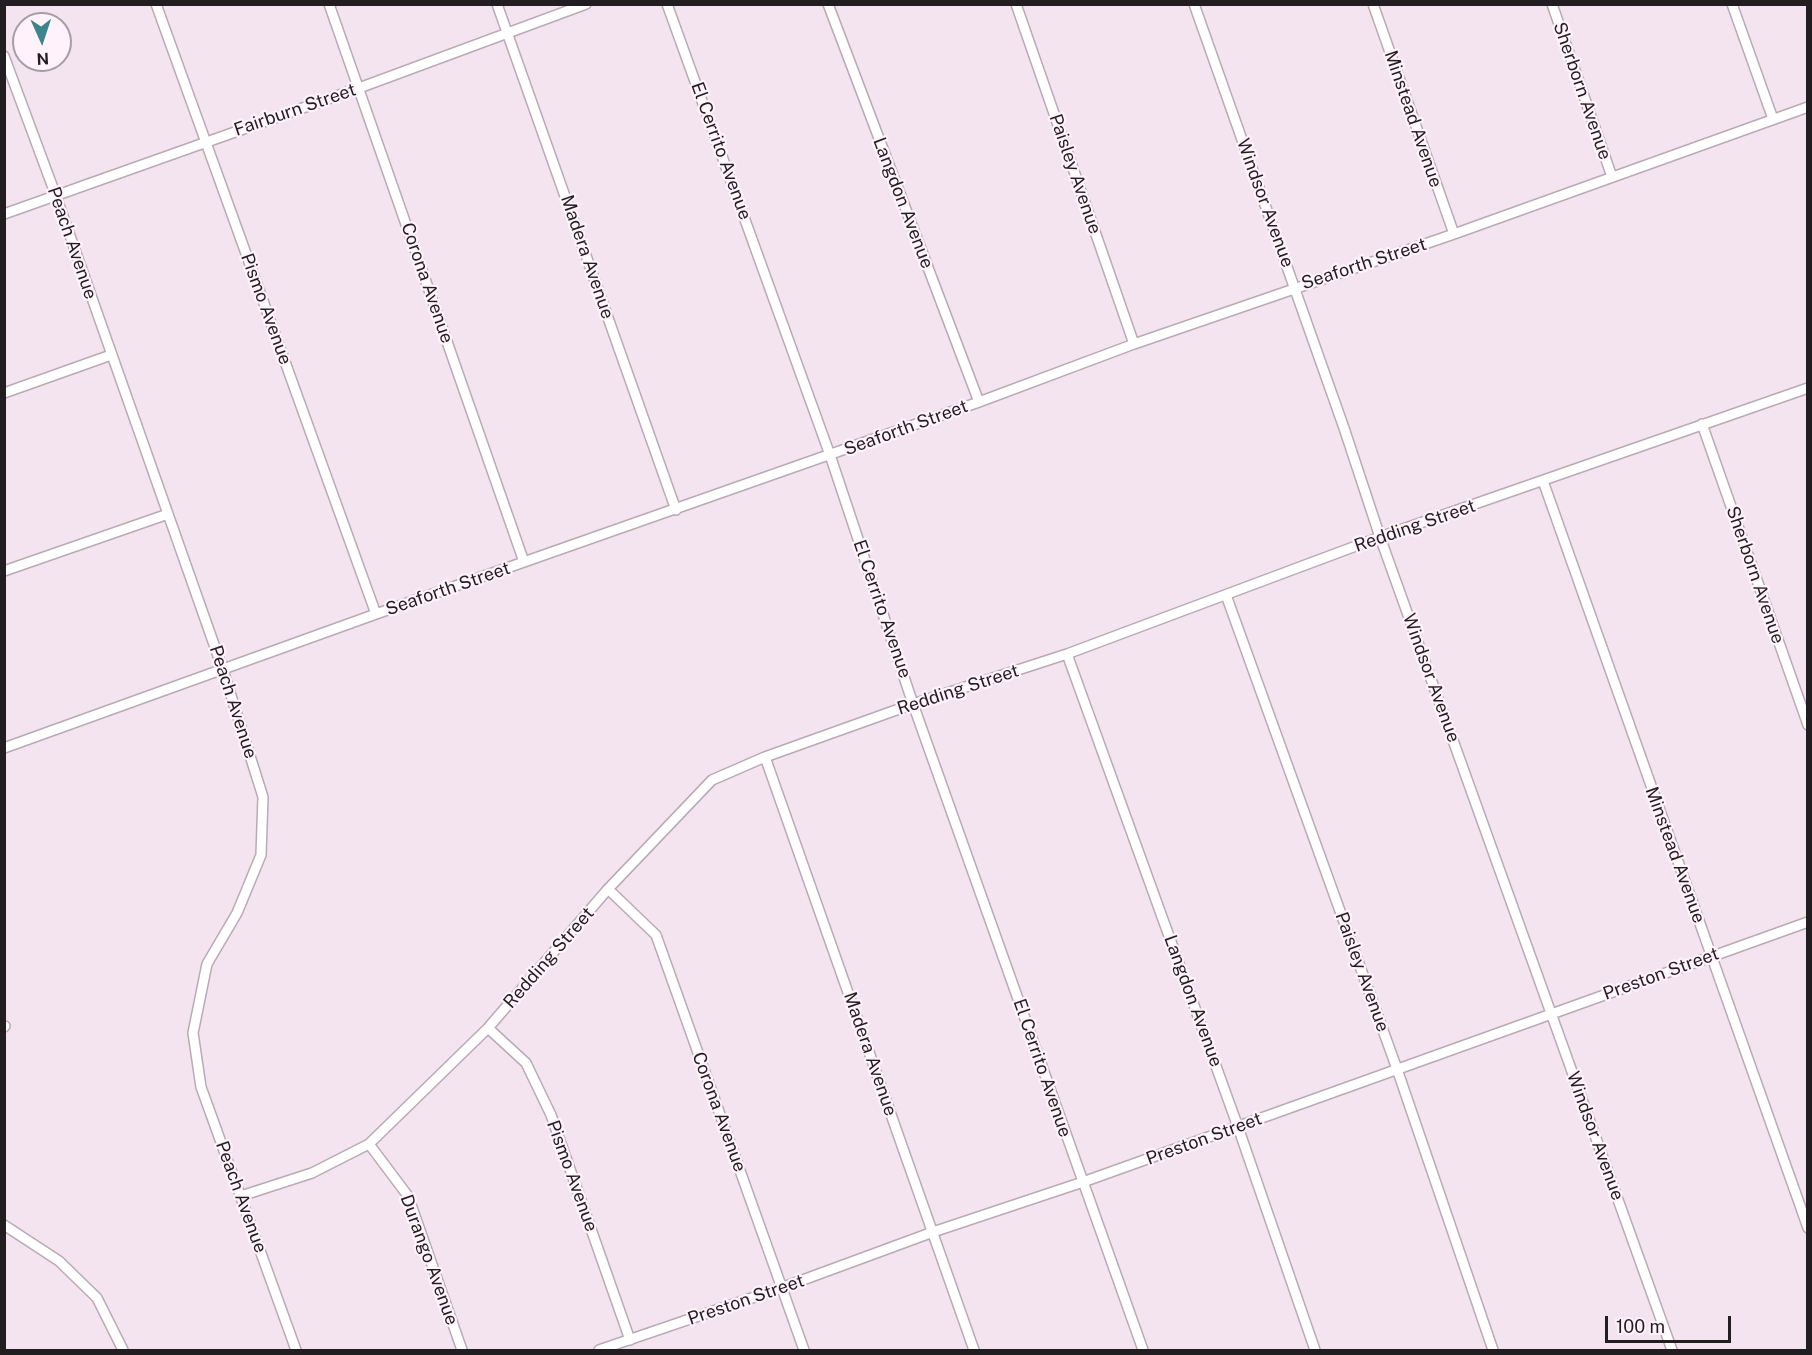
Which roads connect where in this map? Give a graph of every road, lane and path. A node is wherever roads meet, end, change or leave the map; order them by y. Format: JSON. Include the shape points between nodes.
{"nodes":[{"id":1,"x":156,"y":4,"type":"edge"},
{"id":2,"x":329,"y":4,"type":"edge"},
{"id":3,"x":497,"y":4,"type":"edge"},
{"id":4,"x":586,"y":4,"type":"edge"},
{"id":5,"x":667,"y":4,"type":"edge"},
{"id":6,"x":828,"y":4,"type":"edge"},
{"id":7,"x":1016,"y":4,"type":"edge"},
{"id":8,"x":1194,"y":4,"type":"edge"},
{"id":9,"x":1373,"y":4,"type":"edge"},
{"id":10,"x":1552,"y":4,"type":"edge"},
{"id":11,"x":1731,"y":4,"type":"edge"},
{"id":12,"x":507,"y":33,"type":"junction"},
{"id":13,"x":4,"y":56,"type":"edge"},
{"id":14,"x":359,"y":88,"type":"junction"},
{"id":15,"x":1808,"y":107,"type":"edge"},
{"id":16,"x":1773,"y":119,"type":"junction"},
{"id":17,"x":206,"y":142,"type":"junction"},
{"id":18,"x":1612,"y":177,"type":"junction"},
{"id":19,"x":56,"y":196,"type":"junction"},
{"id":20,"x":4,"y":214,"type":"edge"},
{"id":21,"x":1454,"y":234,"type":"junction"},
{"id":22,"x":1295,"y":287,"type":"junction"},
{"id":23,"x":1134,"y":344,"type":"junction"},
{"id":24,"x":111,"y":356,"type":"junction"},
{"id":25,"x":1808,"y":388,"type":"edge"},
{"id":26,"x":4,"y":393,"type":"edge"},
{"id":27,"x":979,"y":402,"type":"junction"},
{"id":28,"x":1702,"y":424,"type":"junction"},
{"id":29,"x":830,"y":455,"type":"junction"},
{"id":30,"x":1543,"y":481,"type":"junction"},
{"id":31,"x":676,"y":510,"type":"junction"},
{"id":32,"x":168,"y":514,"type":"junction"},
{"id":33,"x":1380,"y":537,"type":"junction"},
{"id":34,"x":524,"y":562,"type":"junction"},
{"id":35,"x":4,"y":571,"type":"edge"},
{"id":36,"x":1226,"y":595,"type":"junction"},
{"id":37,"x":376,"y":614,"type":"junction"},
{"id":38,"x":1067,"y":654,"type":"junction"},
{"id":39,"x":223,"y":670,"type":"junction"},
{"id":40,"x":914,"y":704,"type":"junction"},
{"id":41,"x":1808,"y":725,"type":"edge"},
{"id":42,"x":4,"y":748,"type":"edge"},
{"id":43,"x":765,"y":757,"type":"junction"},
{"id":44,"x":608,"y":890,"type":"junction"},
{"id":45,"x":1808,"y":922,"type":"edge"},
{"id":46,"x":1711,"y":956,"type":"junction"},
{"id":47,"x":1551,"y":1014,"type":"junction"},
{"id":48,"x":488,"y":1028,"type":"junction"},
{"id":49,"x":1397,"y":1069,"type":"junction"},
{"id":50,"x":1238,"y":1127,"type":"junction"},
{"id":51,"x":369,"y":1144,"type":"junction"},
{"id":52,"x":1083,"y":1182,"type":"junction"},
{"id":53,"x":241,"y":1196,"type":"junction"},
{"id":54,"x":4,"y":1225,"type":"edge"},
{"id":55,"x":1808,"y":1228,"type":"edge"},
{"id":56,"x":933,"y":1233,"type":"junction"},
{"id":57,"x":781,"y":1288,"type":"junction"},
{"id":58,"x":630,"y":1340,"type":"junction"},
{"id":59,"x":123,"y":1350,"type":"edge"},
{"id":60,"x":296,"y":1350,"type":"edge"},
{"id":61,"x":462,"y":1350,"type":"edge"},
{"id":62,"x":599,"y":1350,"type":"edge"},
{"id":63,"x":804,"y":1350,"type":"edge"},
{"id":64,"x":974,"y":1350,"type":"edge"},
{"id":65,"x":1143,"y":1350,"type":"edge"},
{"id":66,"x":1315,"y":1350,"type":"edge"},
{"id":67,"x":1493,"y":1350,"type":"edge"},
{"id":68,"x":1672,"y":1350,"type":"edge"}],
"edges":[{"from":1,"to":17,"type":"street","name":"Pismo Avenue"},
{"from":2,"to":14,"type":"street","name":"Corona Avenue"},
{"from":3,"to":12,"type":"street","name":"Madera Avenue"},
{"from":4,"to":12,"type":"street","name":"Fairburn Street"},
{"from":5,"to":29,"type":"street","name":"El Cerrito Avenue"},
{"from":6,"to":27,"type":"street","name":"Langdon Avenue"},
{"from":7,"to":23,"type":"street","name":"Paisley Avenue"},
{"from":8,"to":22,"type":"street","name":"Windsor Avenue"},
{"from":9,"to":21,"type":"street","name":"Minstead Avenue"},
{"from":10,"to":18,"type":"street","name":"Sherborn Avenue"},
{"from":11,"to":16,"type":"street"},
{"from":12,"to":14,"type":"street","name":"Fairburn Street"},
{"from":12,"to":31,"type":"street","name":"Madera Avenue"},
{"from":13,"to":19,"type":"street","name":"Peach Avenue"},
{"from":14,"to":17,"type":"street","name":"Fairburn Street"},
{"from":14,"to":34,"type":"street","name":"Corona Avenue"},
{"from":15,"to":16,"type":"street","name":"Seaforth Street"},
{"from":16,"to":18,"type":"street","name":"Seaforth Street"},
{"from":17,"to":19,"type":"street","name":"Fairburn Street"},
{"from":17,"to":37,"type":"street","name":"Pismo Avenue"},
{"from":18,"to":21,"type":"street","name":"Seaforth Street"},
{"from":19,"to":20,"type":"street","name":"Fairburn Street"},
{"from":19,"to":24,"type":"street","name":"Peach Avenue"},
{"from":21,"to":22,"type":"street","name":"Seaforth Street"},
{"from":22,"to":23,"type":"street","name":"Seaforth Street"},
{"from":22,"to":33,"type":"street","name":"Windsor Avenue"},
{"from":23,"to":27,"type":"street","name":"Seaforth Street"},
{"from":24,"to":26,"type":"street"},
{"from":24,"to":32,"type":"street","name":"Peach Avenue"},
{"from":25,"to":28,"type":"street","name":"Redding Street"},
{"from":27,"to":29,"type":"street","name":"Seaforth Street"},
{"from":28,"to":30,"type":"street","name":"Redding Street"},
{"from":28,"to":41,"type":"street","name":"Sherborn Avenue"},
{"from":29,"to":31,"type":"street","name":"Seaforth Street"},
{"from":29,"to":40,"type":"street","name":"El Cerrito Avenue"},
{"from":30,"to":33,"type":"street","name":"Redding Street"},
{"from":30,"to":46,"type":"street","name":"Minstead Avenue"},
{"from":31,"to":34,"type":"street","name":"Seaforth Street"},
{"from":32,"to":35,"type":"street"},
{"from":32,"to":39,"type":"street","name":"Peach Avenue"},
{"from":33,"to":36,"type":"street","name":"Redding Street"},
{"from":33,"to":47,"type":"street","name":"Windsor Avenue"},
{"from":34,"to":37,"type":"street","name":"Seaforth Street"},
{"from":36,"to":38,"type":"street","name":"Redding Street"},
{"from":36,"to":49,"type":"street","name":"Paisley Avenue"},
{"from":37,"to":39,"type":"street","name":"Seaforth Street"},
{"from":38,"to":40,"type":"street","name":"Redding Street"},
{"from":38,"to":50,"type":"street","name":"Langdon Avenue"},
{"from":39,"to":42,"type":"street","name":"Seaforth Street"},
{"from":39,"to":53,"type":"street","name":"Peach Avenue","via":[[263,797],[261,855],[237,913],[207,964],[194,1033],[201,1087]]},
{"from":40,"to":43,"type":"street","name":"Redding Street"},
{"from":40,"to":52,"type":"street","name":"El Cerrito Avenue"},
{"from":43,"to":44,"type":"street","name":"Redding Street","via":[[712,780]]},
{"from":43,"to":56,"type":"street","name":"Madera Avenue"},
{"from":44,"to":48,"type":"street","name":"Redding Street"},
{"from":44,"to":57,"type":"street","name":"Corona Avenue","via":[[656,935]]},
{"from":45,"to":46,"type":"street","name":"Preston Street"},
{"from":46,"to":47,"type":"street","name":"Preston Street"},
{"from":46,"to":55,"type":"street","name":"Minstead Avenue"},
{"from":47,"to":49,"type":"street","name":"Preston Street"},
{"from":47,"to":68,"type":"street","name":"Windsor Avenue"},
{"from":48,"to":51,"type":"street","name":"Redding Street"},
{"from":48,"to":58,"type":"street","name":"Pismo Avenue","via":[[526,1063],[551,1115]]},
{"from":49,"to":50,"type":"street","name":"Preston Street"},
{"from":49,"to":67,"type":"street","name":"Paisley Avenue"},
{"from":50,"to":52,"type":"street","name":"Preston Street"},
{"from":50,"to":66,"type":"street","name":"Langdon Avenue"},
{"from":51,"to":53,"type":"street","name":"Redding Street","via":[[312,1173]]},
{"from":51,"to":61,"type":"street","name":"Durango Avenue","via":[[408,1196]]},
{"from":52,"to":56,"type":"street","name":"Preston Street"},
{"from":52,"to":65,"type":"street","name":"El Cerrito Avenue"},
{"from":53,"to":60,"type":"street","name":"Peach Avenue"},
{"from":54,"to":59,"type":"street","via":[[59,1261],[97,1298]]},
{"from":56,"to":57,"type":"street","name":"Preston Street"},
{"from":56,"to":64,"type":"street","name":"Madera Avenue"},
{"from":57,"to":58,"type":"street","name":"Preston Street"},
{"from":57,"to":63,"type":"street","name":"Corona Avenue"},
{"from":58,"to":62,"type":"street","name":"Preston Street"}]}
